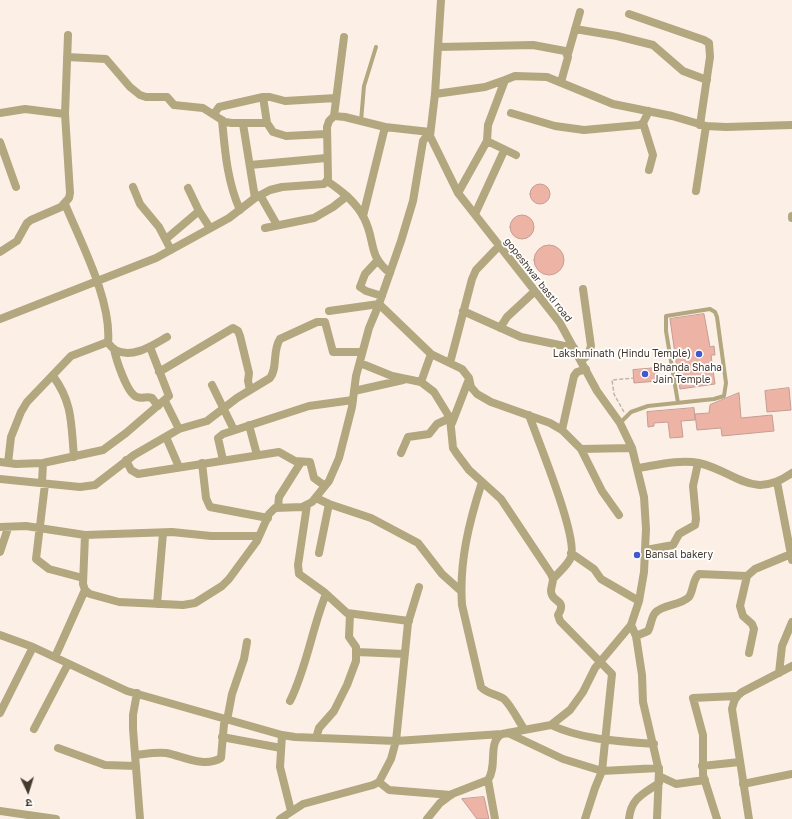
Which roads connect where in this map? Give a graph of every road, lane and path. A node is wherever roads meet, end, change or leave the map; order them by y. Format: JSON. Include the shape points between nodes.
{"nodes":[{"id":1,"x":440,"y":0,"type":"edge"},
{"id":2,"x":580,"y":12,"type":"dead end"},
{"id":3,"x":629,"y":14,"type":"dead end"},
{"id":4,"x":575,"y":29,"type":"junction"},
{"id":5,"x":68,"y":35,"type":"dead end"},
{"id":6,"x":344,"y":37,"type":"dead end"},
{"id":7,"x":438,"y":47,"type":"junction"},
{"id":8,"x":376,"y":48,"type":"dead end"},
{"id":9,"x":568,"y":54,"type":"junction"},
{"id":10,"x":67,"y":57,"type":"junction"},
{"id":11,"x":505,"y":80,"type":"junction"},
{"id":12,"x":707,"y":80,"type":"junction"},
{"id":13,"x":561,"y":82,"type":"junction"},
{"id":14,"x":435,"y":94,"type":"junction"},
{"id":15,"x":263,"y":97,"type":"junction"},
{"id":16,"x":336,"y":98,"type":"junction"},
{"id":17,"x":649,"y":111,"type":"junction"},
{"id":18,"x":0,"y":113,"type":"edge"},
{"id":19,"x":510,"y":113,"type":"dead end"},
{"id":20,"x":65,"y":114,"type":"junction"},
{"id":21,"x":214,"y":114,"type":"junction"},
{"id":22,"x":334,"y":116,"type":"junction"},
{"id":23,"x":222,"y":120,"type":"junction"},
{"id":24,"x":361,"y":121,"type":"junction"},
{"id":25,"x":267,"y":123,"type":"junction"},
{"id":26,"x":643,"y":123,"type":"junction"},
{"id":27,"x":244,"y":124,"type":"junction"},
{"id":28,"x":703,"y":125,"type":"junction"},
{"id":29,"x":792,"y":125,"type":"edge"},
{"id":30,"x":385,"y":126,"type":"junction"},
{"id":31,"x":326,"y":134,"type":"junction"},
{"id":32,"x":430,"y":134,"type":"junction"},
{"id":33,"x":487,"y":141,"type":"junction"},
{"id":34,"x":0,"y":142,"type":"edge"},
{"id":35,"x":503,"y":153,"type":"dead end"},
{"id":36,"x":516,"y":154,"type":"dead end"},
{"id":37,"x":326,"y":158,"type":"junction"},
{"id":38,"x":250,"y":165,"type":"junction"},
{"id":39,"x":649,"y":170,"type":"dead end"},
{"id":40,"x":327,"y":181,"type":"junction"},
{"id":41,"x":133,"y":186,"type":"dead end"},
{"id":42,"x":16,"y":187,"type":"dead end"},
{"id":43,"x":188,"y":188,"type":"dead end"},
{"id":44,"x":696,"y":191,"type":"dead end"},
{"id":45,"x":458,"y":193,"type":"junction"},
{"id":46,"x":257,"y":196,"type":"junction"},
{"id":47,"x":347,"y":196,"type":"junction"},
{"id":48,"x":65,"y":204,"type":"junction"},
{"id":49,"x":240,"y":210,"type":"junction"},
{"id":50,"x":199,"y":211,"type":"junction"},
{"id":51,"x":475,"y":214,"type":"junction"},
{"id":52,"x":363,"y":216,"type":"junction"},
{"id":53,"x":277,"y":225,"type":"junction"},
{"id":54,"x":210,"y":228,"type":"junction"},
{"id":55,"x":265,"y":228,"type":"dead end"},
{"id":56,"x":166,"y":239,"type":"junction"},
{"id":57,"x":499,"y":246,"type":"junction"},
{"id":58,"x":171,"y":250,"type":"junction"},
{"id":59,"x":0,"y":252,"type":"edge"},
{"id":60,"x":377,"y":261,"type":"junction"},
{"id":61,"x":390,"y":273,"type":"junction"},
{"id":62,"x":97,"y":282,"type":"junction"},
{"id":63,"x":583,"y":289,"type":"dead end"},
{"id":64,"x":535,"y":291,"type":"junction"},
{"id":65,"x":381,"y":300,"type":"junction"},
{"id":66,"x":329,"y":311,"type":"dead end"},
{"id":67,"x":463,"y":312,"type":"junction"},
{"id":68,"x":0,"y":319,"type":"edge"},
{"id":69,"x":500,"y":328,"type":"junction"},
{"id":70,"x":167,"y":337,"type":"dead end"},
{"id":71,"x":111,"y":346,"type":"junction"},
{"id":72,"x":150,"y":347,"type":"junction"},
{"id":73,"x":574,"y":348,"type":"junction"},
{"id":74,"x":362,"y":352,"type":"junction"},
{"id":75,"x":431,"y":354,"type":"junction"},
{"id":76,"x":581,"y":361,"type":"junction"},
{"id":77,"x":360,"y":363,"type":"junction"},
{"id":78,"x":450,"y":363,"type":"junction"},
{"id":79,"x":586,"y":369,"type":"junction"},
{"id":80,"x":159,"y":372,"type":"junction"},
{"id":81,"x":53,"y":376,"type":"junction"},
{"id":82,"x":469,"y":378,"type":"junction"},
{"id":83,"x":634,"y":378,"type":"dead end"},
{"id":84,"x":408,"y":379,"type":"junction"},
{"id":85,"x":421,"y":382,"type":"junction"},
{"id":86,"x":212,"y":385,"type":"dead end"},
{"id":87,"x":250,"y":390,"type":"junction"},
{"id":88,"x":354,"y":391,"type":"junction"},
{"id":89,"x":353,"y":400,"type":"junction"},
{"id":90,"x":162,"y":403,"type":"junction"},
{"id":91,"x":678,"y":403,"type":"junction"},
{"id":92,"x":224,"y":407,"type":"junction"},
{"id":93,"x":529,"y":415,"type":"junction"},
{"id":94,"x":627,"y":416,"type":"junction"},
{"id":95,"x":451,"y":421,"type":"junction"},
{"id":96,"x":620,"y":423,"type":"junction"},
{"id":97,"x":249,"y":425,"type":"junction"},
{"id":98,"x":179,"y":429,"type":"junction"},
{"id":99,"x":234,"y":430,"type":"junction"},
{"id":100,"x":562,"y":430,"type":"junction"},
{"id":101,"x":166,"y":437,"type":"junction"},
{"id":102,"x":581,"y":448,"type":"junction"},
{"id":103,"x":632,"y":448,"type":"junction"},
{"id":104,"x":401,"y":452,"type":"dead end"},
{"id":105,"x":257,"y":454,"type":"junction"},
{"id":106,"x":74,"y":457,"type":"junction"},
{"id":107,"x":126,"y":460,"type":"junction"},
{"id":108,"x":223,"y":460,"type":"junction"},
{"id":109,"x":4,"y":462,"type":"edge"},
{"id":110,"x":301,"y":462,"type":"junction"},
{"id":111,"x":43,"y":463,"type":"junction"},
{"id":112,"x":202,"y":463,"type":"junction"},
{"id":113,"x":698,"y":463,"type":"junction"},
{"id":114,"x":179,"y":467,"type":"junction"},
{"id":115,"x":638,"y":468,"type":"junction"},
{"id":116,"x":792,"y":473,"type":"edge"},
{"id":117,"x":0,"y":479,"type":"edge"},
{"id":118,"x":482,"y":482,"type":"junction"},
{"id":119,"x":777,"y":482,"type":"junction"},
{"id":120,"x":44,"y":483,"type":"junction"},
{"id":121,"x":325,"y":486,"type":"junction"},
{"id":122,"x":316,"y":498,"type":"junction"},
{"id":123,"x":330,"y":504,"type":"junction"},
{"id":124,"x":307,"y":505,"type":"junction"},
{"id":125,"x":278,"y":507,"type":"junction"},
{"id":126,"x":619,"y":514,"type":"dead end"},
{"id":127,"x":268,"y":518,"type":"junction"},
{"id":128,"x":4,"y":528,"type":"edge"},
{"id":129,"x":41,"y":528,"type":"junction"},
{"id":130,"x":163,"y":532,"type":"junction"},
{"id":131,"x":85,"y":535,"type":"junction"},
{"id":132,"x":259,"y":536,"type":"junction"},
{"id":133,"x":646,"y":550,"type":"junction"},
{"id":134,"x":0,"y":552,"type":"edge"},
{"id":135,"x":319,"y":553,"type":"dead end"},
{"id":136,"x":571,"y":553,"type":"junction"},
{"id":137,"x":791,"y":553,"type":"edge"},
{"id":138,"x":747,"y":576,"type":"junction"},
{"id":139,"x":83,"y":578,"type":"junction"},
{"id":140,"x":553,"y":579,"type":"junction"},
{"id":141,"x":419,"y":587,"type":"dead end"},
{"id":142,"x":85,"y":590,"type":"junction"},
{"id":143,"x":461,"y":591,"type":"junction"},
{"id":144,"x":326,"y":594,"type":"junction"},
{"id":145,"x":639,"y":601,"type":"junction"},
{"id":146,"x":157,"y":604,"type":"junction"},
{"id":147,"x":350,"y":614,"type":"junction"},
{"id":148,"x":409,"y":621,"type":"junction"},
{"id":149,"x":792,"y":622,"type":"edge"},
{"id":150,"x":631,"y":625,"type":"junction"},
{"id":151,"x":0,"y":635,"type":"edge"},
{"id":152,"x":636,"y":636,"type":"junction"},
{"id":153,"x":247,"y":642,"type":"dead end"},
{"id":154,"x":34,"y":647,"type":"junction"},
{"id":155,"x":357,"y":652,"type":"junction"},
{"id":156,"x":749,"y":653,"type":"dead end"},
{"id":157,"x":404,"y":654,"type":"junction"},
{"id":158,"x":54,"y":657,"type":"junction"},
{"id":159,"x":599,"y":663,"type":"junction"},
{"id":160,"x":68,"y":664,"type":"junction"},
{"id":161,"x":792,"y":666,"type":"edge"},
{"id":162,"x":779,"y":673,"type":"junction"},
{"id":163,"x":137,"y":693,"type":"junction"},
{"id":164,"x":736,"y":696,"type":"junction"},
{"id":165,"x":290,"y":701,"type":"dead end"},
{"id":166,"x":0,"y":713,"type":"edge"},
{"id":167,"x":227,"y":719,"type":"junction"},
{"id":168,"x":551,"y":725,"type":"junction"},
{"id":169,"x":34,"y":729,"type":"dead end"},
{"id":170,"x":524,"y":730,"type":"junction"},
{"id":171,"x":505,"y":734,"type":"junction"},
{"id":172,"x":282,"y":735,"type":"junction"},
{"id":173,"x":222,"y":737,"type":"junction"},
{"id":174,"x":316,"y":738,"type":"junction"},
{"id":175,"x":607,"y":739,"type":"junction"},
{"id":176,"x":396,"y":741,"type":"junction"},
{"id":177,"x":654,"y":744,"type":"junction"},
{"id":178,"x":58,"y":748,"type":"dead end"},
{"id":179,"x":281,"y":748,"type":"junction"},
{"id":180,"x":135,"y":755,"type":"junction"},
{"id":181,"x":740,"y":762,"type":"junction"},
{"id":182,"x":136,"y":766,"type":"junction"},
{"id":183,"x":702,"y":766,"type":"junction"},
{"id":184,"x":602,"y":771,"type":"junction"},
{"id":185,"x":792,"y":774,"type":"edge"},
{"id":186,"x":659,"y":776,"type":"junction"},
{"id":187,"x":488,"y":780,"type":"junction"},
{"id":188,"x":705,"y":780,"type":"junction"},
{"id":189,"x":378,"y":782,"type":"junction"},
{"id":190,"x":743,"y":784,"type":"junction"},
{"id":191,"x":451,"y":795,"type":"junction"},
{"id":192,"x":0,"y":811,"type":"edge"},
{"id":193,"x":291,"y":811,"type":"junction"},
{"id":194,"x":56,"y":819,"type":"edge"},
{"id":195,"x":140,"y":819,"type":"edge"},
{"id":196,"x":280,"y":819,"type":"edge"},
{"id":197,"x":427,"y":819,"type":"edge"},
{"id":198,"x":495,"y":819,"type":"edge"},
{"id":199,"x":585,"y":819,"type":"edge"},
{"id":200,"x":629,"y":819,"type":"edge"},
{"id":201,"x":657,"y":819,"type":"edge"},
{"id":202,"x":717,"y":819,"type":"edge"},
{"id":203,"x":749,"y":819,"type":"edge"}],
"edges":[{"from":1,"to":7,"type":"street"},
{"from":2,"to":4,"type":"street"},
{"from":3,"to":12,"type":"street","via":[[709,43]]},
{"from":4,"to":9,"type":"street"},
{"from":4,"to":12,"type":"street","via":[[653,45],[683,71]]},
{"from":5,"to":10,"type":"street"},
{"from":6,"to":16,"type":"street"},
{"from":7,"to":9,"type":"street","via":[[533,45],[565,51]]},
{"from":7,"to":14,"type":"street"},
{"from":8,"to":24,"type":"lane","via":[[364,86]]},
{"from":9,"to":13,"type":"street"},
{"from":10,"to":20,"type":"street"},
{"from":10,"to":21,"type":"street","via":[[106,59],[140,95],[167,97],[174,105],[203,108]]},
{"from":11,"to":13,"type":"street","via":[[515,76],[536,76]]},
{"from":11,"to":14,"type":"street","via":[[485,87]]},
{"from":11,"to":33,"type":"street","via":[[488,125]]},
{"from":12,"to":28,"type":"street"},
{"from":13,"to":17,"type":"street","via":[[613,104]]},
{"from":14,"to":32,"type":"street"},
{"from":15,"to":16,"type":"street","via":[[285,101]]},
{"from":15,"to":21,"type":"street","via":[[219,107]]},
{"from":15,"to":25,"type":"street"},
{"from":16,"to":22,"type":"street"},
{"from":17,"to":26,"type":"street"},
{"from":17,"to":28,"type":"street"},
{"from":18,"to":20,"type":"street","via":[[25,109]]},
{"from":19,"to":26,"type":"street","via":[[555,126],[584,130]]},
{"from":20,"to":48,"type":"street","via":[[70,193]]},
{"from":21,"to":23,"type":"street"},
{"from":22,"to":24,"type":"street"},
{"from":22,"to":31,"type":"street","via":[[329,121]]},
{"from":23,"to":27,"type":"street"},
{"from":23,"to":49,"type":"street","via":[[229,180]]},
{"from":24,"to":30,"type":"street"},
{"from":25,"to":27,"type":"street"},
{"from":25,"to":31,"type":"street","via":[[273,132],[280,135]]},
{"from":26,"to":39,"type":"street","via":[[652,150]]},
{"from":27,"to":38,"type":"street"},
{"from":28,"to":29,"type":"street"},
{"from":28,"to":44,"type":"street"},
{"from":30,"to":32,"type":"street"},
{"from":30,"to":52,"type":"street"},
{"from":31,"to":37,"type":"street"},
{"from":32,"to":45,"type":"street","name":"gopeshwar basti road"},
{"from":32,"to":61,"type":"street","via":[[423,141],[413,201]]},
{"from":33,"to":36,"type":"street"},
{"from":33,"to":45,"type":"street"},
{"from":34,"to":42,"type":"street"},
{"from":35,"to":51,"type":"street"},
{"from":37,"to":38,"type":"street"},
{"from":37,"to":40,"type":"street"},
{"from":38,"to":46,"type":"street"},
{"from":40,"to":46,"type":"street","via":[[320,185],[282,188]]},
{"from":40,"to":47,"type":"street"},
{"from":41,"to":56,"type":"street","via":[[140,204]]},
{"from":43,"to":50,"type":"street"},
{"from":45,"to":51,"type":"street","name":"gopeshwar basti road"},
{"from":46,"to":49,"type":"street"},
{"from":46,"to":53,"type":"street"},
{"from":47,"to":52,"type":"street"},
{"from":47,"to":53,"type":"street","via":[[314,218]]},
{"from":48,"to":59,"type":"street","via":[[31,220],[17,241]]},
{"from":48,"to":62,"type":"street"},
{"from":49,"to":54,"type":"street"},
{"from":50,"to":54,"type":"street"},
{"from":50,"to":56,"type":"street"},
{"from":51,"to":57,"type":"street","name":"gopeshwar basti road"},
{"from":52,"to":60,"type":"street"},
{"from":53,"to":55,"type":"street"},
{"from":54,"to":58,"type":"street"},
{"from":56,"to":58,"type":"street"},
{"from":57,"to":64,"type":"street","name":"gopeshwar basti road"},
{"from":57,"to":67,"type":"street","via":[[476,270]]},
{"from":58,"to":62,"type":"street"},
{"from":60,"to":61,"type":"street"},
{"from":60,"to":65,"type":"street","via":[[366,274],[360,287]]},
{"from":61,"to":65,"type":"street"},
{"from":62,"to":68,"type":"street"},
{"from":62,"to":71,"type":"street","via":[[107,314]]},
{"from":63,"to":76,"type":"street","via":[[591,346],[588,355]]},
{"from":64,"to":69,"type":"street","via":[[507,317]]},
{"from":64,"to":73,"type":"street","name":"gopeshwar basti road","via":[[560,323]]},
{"from":65,"to":66,"type":"street"},
{"from":65,"to":74,"type":"street"},
{"from":65,"to":75,"type":"street"},
{"from":67,"to":69,"type":"street"},
{"from":67,"to":78,"type":"street"},
{"from":69,"to":73,"type":"street","via":[[521,337]]},
{"from":70,"to":72,"type":"street"},
{"from":71,"to":72,"type":"street","via":[[133,352]]},
{"from":71,"to":81,"type":"street","via":[[100,344],[71,356]]},
{"from":71,"to":90,"type":"street","via":[[133,395],[152,398]]},
{"from":72,"to":80,"type":"street"},
{"from":73,"to":76,"type":"street","name":"gopeshwar basti road"},
{"from":74,"to":77,"type":"street"},
{"from":74,"to":87,"type":"street","via":[[332,352],[325,322],[318,322],[280,339],[276,344],[272,376]]},
{"from":75,"to":78,"type":"street"},
{"from":75,"to":85,"type":"street"},
{"from":76,"to":79,"type":"street","name":"gopeshwar basti road"},
{"from":77,"to":84,"type":"street","via":[[392,376]]},
{"from":77,"to":88,"type":"street"},
{"from":78,"to":82,"type":"street","via":[[462,369]]},
{"from":79,"to":96,"type":"street","name":"gopeshwar basti road","via":[[597,391]]},
{"from":79,"to":100,"type":"street","via":[[574,376]]},
{"from":80,"to":87,"type":"street","via":[[233,328],[240,336],[249,373]]},
{"from":80,"to":90,"type":"street","via":[[169,396]]},
{"from":81,"to":106,"type":"street","via":[[67,397]]},
{"from":81,"to":109,"type":"street","via":[[27,402],[21,412]]},
{"from":82,"to":93,"type":"street","via":[[473,391],[483,399]]},
{"from":82,"to":95,"type":"street"},
{"from":83,"to":94,"type":"path","via":[[612,380],[614,394]]},
{"from":84,"to":85,"type":"street"},
{"from":84,"to":88,"type":"street"},
{"from":85,"to":95,"type":"street","via":[[434,392]]},
{"from":86,"to":92,"type":"street"},
{"from":87,"to":92,"type":"street"},
{"from":88,"to":89,"type":"street"},
{"from":89,"to":97,"type":"street","via":[[309,406]]},
{"from":89,"to":121,"type":"street","via":[[339,458]]},
{"from":90,"to":98,"type":"street"},
{"from":90,"to":106,"type":"street","via":[[107,447]]},
{"from":91,"to":91,"type":"lane","via":[[724,396],[726,383],[717,317],[710,309],[666,316],[666,331]]},
{"from":91,"to":94,"type":"lane","via":[[648,406]]},
{"from":92,"to":98,"type":"street","via":[[207,420]]},
{"from":92,"to":99,"type":"street"},
{"from":93,"to":100,"type":"street"},
{"from":93,"to":136,"type":"street","via":[[567,521]]},
{"from":94,"to":96,"type":"lane"},
{"from":95,"to":104,"type":"street","via":[[437,424],[429,434],[408,437]]},
{"from":95,"to":118,"type":"street","via":[[453,448],[466,467]]},
{"from":96,"to":103,"type":"street","name":"gopeshwar basti road"},
{"from":97,"to":99,"type":"street"},
{"from":97,"to":105,"type":"street"},
{"from":98,"to":101,"type":"street"},
{"from":99,"to":108,"type":"street","via":[[218,438]]},
{"from":100,"to":102,"type":"street"},
{"from":101,"to":107,"type":"street"},
{"from":101,"to":114,"type":"street"},
{"from":102,"to":103,"type":"street"},
{"from":102,"to":126,"type":"street","via":[[602,491]]},
{"from":103,"to":115,"type":"street","name":"gopeshwar basti road"},
{"from":105,"to":108,"type":"street"},
{"from":105,"to":110,"type":"street","via":[[279,452]]},
{"from":106,"to":111,"type":"street"},
{"from":107,"to":114,"type":"street","via":[[131,470],[138,474]]},
{"from":107,"to":120,"type":"street","via":[[95,485],[80,487]]},
{"from":108,"to":112,"type":"street"},
{"from":109,"to":111,"type":"street"},
{"from":110,"to":121,"type":"street","via":[[310,462],[314,478]]},
{"from":110,"to":125,"type":"street","via":[[279,497]]},
{"from":111,"to":120,"type":"street"},
{"from":112,"to":114,"type":"street"},
{"from":112,"to":127,"type":"street","via":[[206,498],[210,507]]},
{"from":113,"to":115,"type":"street","via":[[683,462]]},
{"from":113,"to":119,"type":"street","via":[[753,485]]},
{"from":113,"to":133,"type":"street","via":[[693,486],[695,525],[679,534],[673,545]]},
{"from":115,"to":133,"type":"street","name":"gopeshwar basti road","via":[[644,497]]},
{"from":116,"to":119,"type":"street"},
{"from":117,"to":120,"type":"street"},
{"from":118,"to":140,"type":"street","via":[[500,499]]},
{"from":118,"to":143,"type":"street","via":[[466,536]]},
{"from":119,"to":137,"type":"street"},
{"from":120,"to":129,"type":"street"},
{"from":121,"to":122,"type":"street"},
{"from":122,"to":123,"type":"street"},
{"from":122,"to":124,"type":"street"},
{"from":123,"to":135,"type":"street"},
{"from":123,"to":143,"type":"street","via":[[371,518],[418,542],[442,574]]},
{"from":124,"to":125,"type":"street"},
{"from":124,"to":144,"type":"street","via":[[298,570],[305,579]]},
{"from":125,"to":127,"type":"street"},
{"from":127,"to":132,"type":"street"},
{"from":128,"to":129,"type":"street"},
{"from":128,"to":134,"type":"street"},
{"from":129,"to":131,"type":"street"},
{"from":129,"to":139,"type":"street","via":[[36,559],[50,569]]},
{"from":130,"to":131,"type":"street"},
{"from":130,"to":132,"type":"street"},
{"from":130,"to":146,"type":"street"},
{"from":131,"to":139,"type":"street"},
{"from":132,"to":146,"type":"street","via":[[222,586],[190,605]]},
{"from":133,"to":145,"type":"street","name":"gopeshwar basti road"},
{"from":136,"to":140,"type":"street","via":[[568,562]]},
{"from":136,"to":145,"type":"street","via":[[594,569],[601,579]]},
{"from":137,"to":138,"type":"street","via":[[755,569]]},
{"from":138,"to":152,"type":"street","via":[[699,574],[696,576],[690,596],[658,611],[653,615],[648,631]]},
{"from":138,"to":156,"type":"street","via":[[740,606],[743,616],[754,629]]},
{"from":139,"to":142,"type":"street"},
{"from":140,"to":159,"type":"street","via":[[552,596],[562,609],[558,616],[560,622]]},
{"from":141,"to":148,"type":"street"},
{"from":142,"to":146,"type":"street","via":[[98,597],[119,602]]},
{"from":142,"to":158,"type":"street"},
{"from":143,"to":170,"type":"street","via":[[481,687],[506,701]]},
{"from":144,"to":147,"type":"street","via":[[341,610]]},
{"from":144,"to":165,"type":"street"},
{"from":145,"to":150,"type":"street","name":"gopeshwar basti road"},
{"from":147,"to":148,"type":"street"},
{"from":147,"to":155,"type":"street","via":[[349,637]]},
{"from":148,"to":157,"type":"street"},
{"from":149,"to":162,"type":"street","via":[[782,646]]},
{"from":150,"to":152,"type":"street"},
{"from":150,"to":159,"type":"street","name":"gopeshwar basti road"},
{"from":151,"to":154,"type":"street","name":"gopeshwar basti road"},
{"from":152,"to":177,"type":"street","via":[[643,702]]},
{"from":153,"to":167,"type":"street"},
{"from":154,"to":158,"type":"street","name":"gopeshwar basti road"},
{"from":154,"to":166,"type":"street"},
{"from":155,"to":157,"type":"street"},
{"from":155,"to":174,"type":"street","via":[[347,686],[334,711],[319,728]]},
{"from":157,"to":176,"type":"street"},
{"from":158,"to":160,"type":"street","name":"gopeshwar basti road"},
{"from":159,"to":168,"type":"street","name":"gopeshwar basti road","via":[[574,706]]},
{"from":159,"to":175,"type":"street","via":[[612,674]]},
{"from":160,"to":163,"type":"street","name":"gopeshwar basti road"},
{"from":160,"to":169,"type":"street"},
{"from":161,"to":162,"type":"street"},
{"from":162,"to":164,"type":"street"},
{"from":163,"to":167,"type":"street","name":"gopeshwar basti road"},
{"from":163,"to":180,"type":"street","via":[[133,715]]},
{"from":164,"to":181,"type":"street","via":[[732,709]]},
{"from":164,"to":183,"type":"street","via":[[693,698],[703,735]]},
{"from":167,"to":172,"type":"street","name":"gopeshwar basti road"},
{"from":167,"to":173,"type":"street"},
{"from":168,"to":170,"type":"street","name":"gopeshwar basti road"},
{"from":168,"to":175,"type":"street","via":[[570,733]]},
{"from":170,"to":171,"type":"street","name":"gopeshwar basti road"},
{"from":171,"to":176,"type":"street","name":"gopeshwar basti road"},
{"from":171,"to":184,"type":"street","via":[[563,759]]},
{"from":171,"to":187,"type":"street","via":[[495,739],[494,767]]},
{"from":172,"to":174,"type":"street","name":"gopeshwar basti road"},
{"from":172,"to":179,"type":"street"},
{"from":173,"to":179,"type":"street"},
{"from":173,"to":180,"type":"street","via":[[222,756],[217,760],[194,760],[166,753]]},
{"from":174,"to":176,"type":"street","name":"gopeshwar basti road"},
{"from":175,"to":177,"type":"street"},
{"from":175,"to":184,"type":"street"},
{"from":176,"to":189,"type":"street","via":[[391,759]]},
{"from":177,"to":186,"type":"street"},
{"from":178,"to":182,"type":"street","via":[[105,765]]},
{"from":179,"to":193,"type":"street","via":[[280,766]]},
{"from":180,"to":182,"type":"street"},
{"from":181,"to":183,"type":"street"},
{"from":181,"to":190,"type":"street"},
{"from":182,"to":195,"type":"street"},
{"from":183,"to":188,"type":"street"},
{"from":184,"to":186,"type":"street"},
{"from":184,"to":199,"type":"street"},
{"from":185,"to":190,"type":"street"},
{"from":186,"to":188,"type":"street","via":[[676,784]]},
{"from":186,"to":200,"type":"street","via":[[636,799]]},
{"from":186,"to":201,"type":"street"},
{"from":187,"to":191,"type":"street"},
{"from":187,"to":198,"type":"street"},
{"from":188,"to":202,"type":"street"},
{"from":189,"to":191,"type":"street","via":[[389,790]]},
{"from":189,"to":193,"type":"street","via":[[303,804]]},
{"from":190,"to":203,"type":"street"},
{"from":191,"to":197,"type":"street","via":[[440,803]]},
{"from":192,"to":194,"type":"street"},
{"from":193,"to":196,"type":"street"}]}
